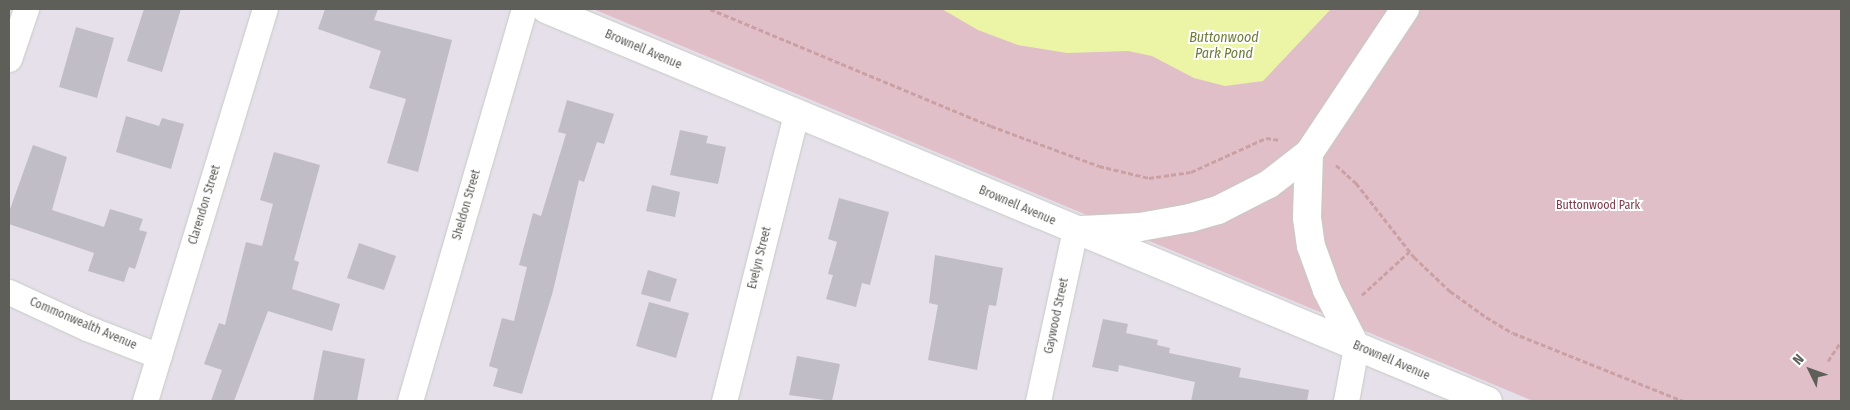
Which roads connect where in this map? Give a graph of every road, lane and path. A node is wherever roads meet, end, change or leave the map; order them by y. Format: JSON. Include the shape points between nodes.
{"nodes":[{"id":1,"x":26,"y":9,"type":"edge"},
{"id":2,"x":265,"y":9,"type":"edge"},
{"id":3,"x":524,"y":9,"type":"edge"},
{"id":4,"x":546,"y":9,"type":"edge"},
{"id":5,"x":1405,"y":9,"type":"edge"},
{"id":6,"x":9,"y":59,"type":"edge"},
{"id":7,"x":796,"y":114,"type":"junction"},
{"id":8,"x":1309,"y":153,"type":"junction"},
{"id":9,"x":1075,"y":230,"type":"junction"},
{"id":10,"x":9,"y":292,"type":"edge"},
{"id":11,"x":1841,"y":342,"type":"edge"},
{"id":12,"x":1356,"y":347,"type":"junction"},
{"id":13,"x":159,"y":356,"type":"junction"},
{"id":14,"x":1828,"y":361,"type":"dead end"},
{"id":15,"x":144,"y":401,"type":"edge"},
{"id":16,"x":410,"y":401,"type":"edge"},
{"id":17,"x":724,"y":401,"type":"edge"},
{"id":18,"x":1038,"y":401,"type":"edge"},
{"id":19,"x":1346,"y":401,"type":"edge"},
{"id":20,"x":1488,"y":401,"type":"edge"}],
"edges":[{"from":1,"to":6,"type":"street"},
{"from":2,"to":13,"type":"street","name":"Clarendon Street"},
{"from":3,"to":16,"type":"street","name":"Sheldon Street"},
{"from":4,"to":7,"type":"main road","name":"Brownell Avenue"},
{"from":5,"to":8,"type":"main road"},
{"from":7,"to":9,"type":"main road","name":"Brownell Avenue"},
{"from":7,"to":17,"type":"street","name":"Evelyn Street"},
{"from":8,"to":9,"type":"main road","via":[[1269,184],[1218,210],[1164,224]]},
{"from":8,"to":12,"type":"main road","via":[[1307,218],[1311,246]]},
{"from":9,"to":12,"type":"main road","name":"Brownell Avenue"},
{"from":9,"to":18,"type":"street","name":"Gaywood Street"},
{"from":10,"to":13,"type":"street","name":"Commonwealth Avenue"},
{"from":11,"to":14,"type":"path"},
{"from":12,"to":19,"type":"street"},
{"from":12,"to":20,"type":"main road","name":"Brownell Avenue"},
{"from":13,"to":15,"type":"street","name":"Clarendon Street"}]}
